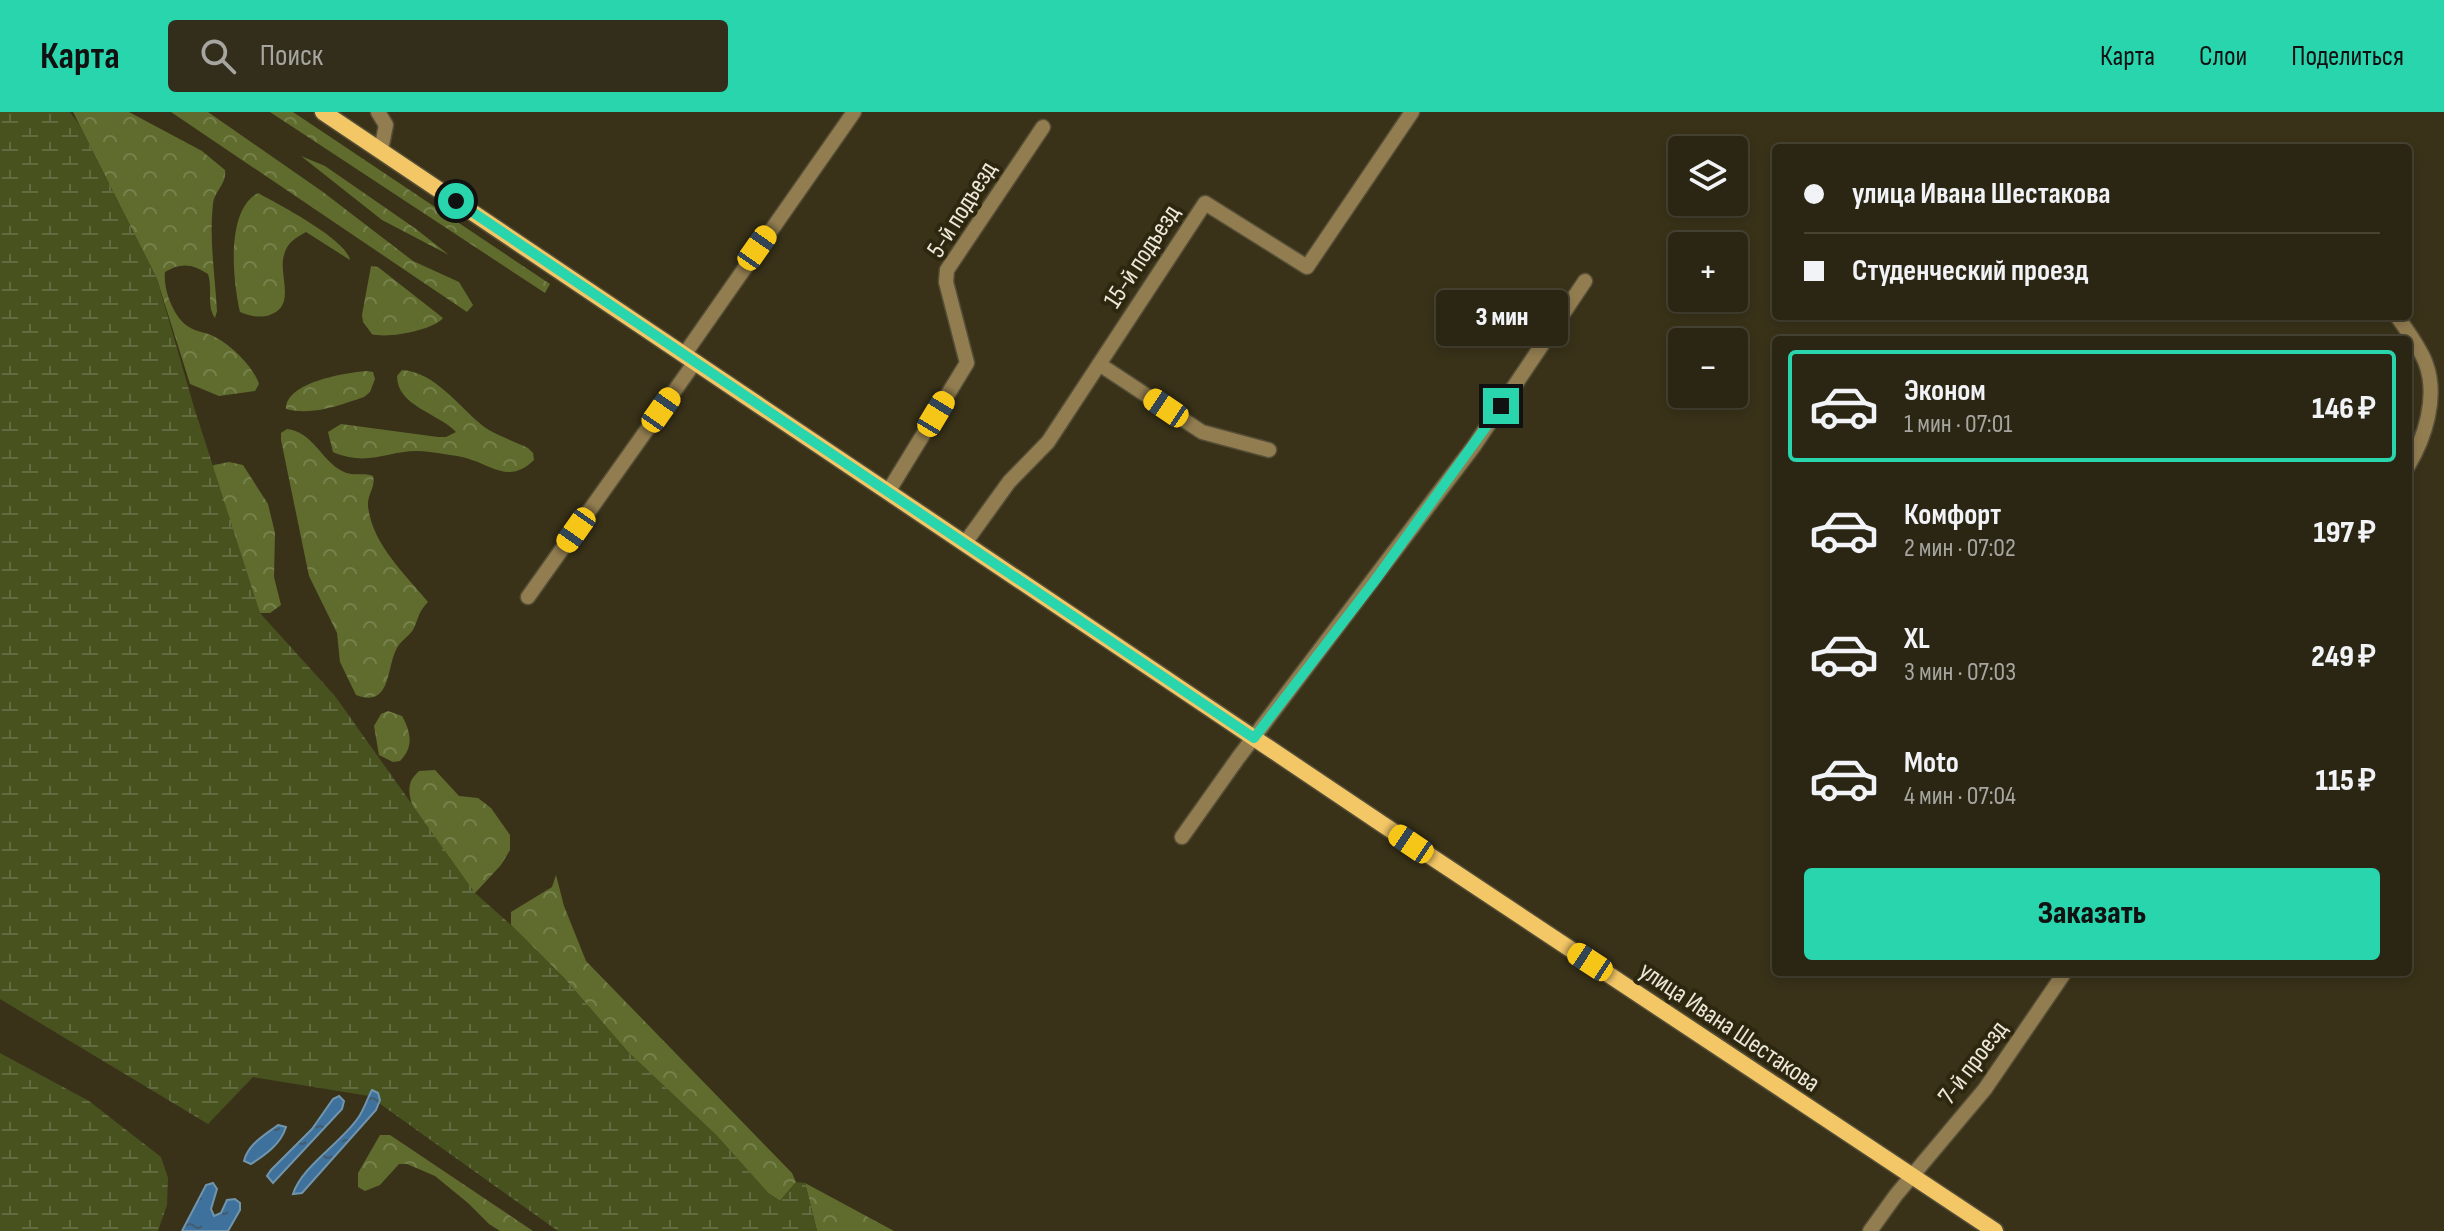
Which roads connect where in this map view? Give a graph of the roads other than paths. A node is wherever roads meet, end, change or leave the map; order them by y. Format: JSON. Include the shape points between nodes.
{"nodes":[{"id":1,"x":323,"y":112,"type":"edge"},
{"id":2,"x":378,"y":112,"type":"edge"},
{"id":3,"x":854,"y":112,"type":"edge"},
{"id":4,"x":1412,"y":112,"type":"edge"},
{"id":5,"x":1043,"y":127,"type":"dead end"},
{"id":6,"x":381,"y":150,"type":"junction"},
{"id":7,"x":1585,"y":281,"type":"dead end"},
{"id":8,"x":2412,"y":340,"type":"edge"},
{"id":9,"x":689,"y":358,"type":"junction"},
{"id":10,"x":1099,"y":364,"type":"junction"},
{"id":11,"x":2444,"y":367,"type":"edge"},
{"id":12,"x":2430,"y":380,"type":"junction"},
{"id":13,"x":1269,"y":450,"type":"dead end"},
{"id":14,"x":2412,"y":458,"type":"edge"},
{"id":15,"x":888,"y":492,"type":"junction"},
{"id":16,"x":965,"y":543,"type":"junction"},
{"id":17,"x":528,"y":597,"type":"dead end"},
{"id":18,"x":1254,"y":738,"type":"junction"},
{"id":19,"x":1182,"y":837,"type":"dead end"},
{"id":20,"x":2062,"y":976,"type":"edge"},
{"id":21,"x":1912,"y":1175,"type":"junction"},
{"id":22,"x":1870,"y":1231,"type":"edge"},
{"id":23,"x":1995,"y":1231,"type":"edge"}],
"edges":[{"from":1,"to":6,"type":"main road","name":"улица Ивана Шестакова"},
{"from":2,"to":6,"type":"street","via":[[386,125]]},
{"from":3,"to":9,"type":"street"},
{"from":4,"to":10,"type":"street","name":"15-й подъезд","via":[[1307,267],[1205,203]]},
{"from":5,"to":15,"type":"street","name":"5-й подъезд","via":[[947,270],[967,363]]},
{"from":6,"to":9,"type":"main road","name":"улица Ивана Шестакова"},
{"from":7,"to":18,"type":"street","via":[[1474,446]]},
{"from":8,"to":12,"type":"street"},
{"from":9,"to":15,"type":"main road","name":"улица Ивана Шестакова"},
{"from":9,"to":17,"type":"street"},
{"from":10,"to":13,"type":"street","via":[[1202,432]]},
{"from":10,"to":16,"type":"street","name":"15-й подъезд","via":[[1048,442],[1009,482]]},
{"from":11,"to":12,"type":"street"},
{"from":12,"to":14,"type":"street","via":[[2426,424]]},
{"from":15,"to":16,"type":"main road","name":"улица Ивана Шестакова"},
{"from":16,"to":18,"type":"main road","name":"улица Ивана Шестакова"},
{"from":18,"to":19,"type":"street"},
{"from":18,"to":21,"type":"main road","name":"улица Ивана Шестакова"},
{"from":20,"to":21,"type":"street","name":"7-й проезд","via":[[1985,1089]]},
{"from":21,"to":22,"type":"street","name":"7-й проезд"},
{"from":21,"to":23,"type":"main road","name":"улица Ивана Шестакова"}]}
